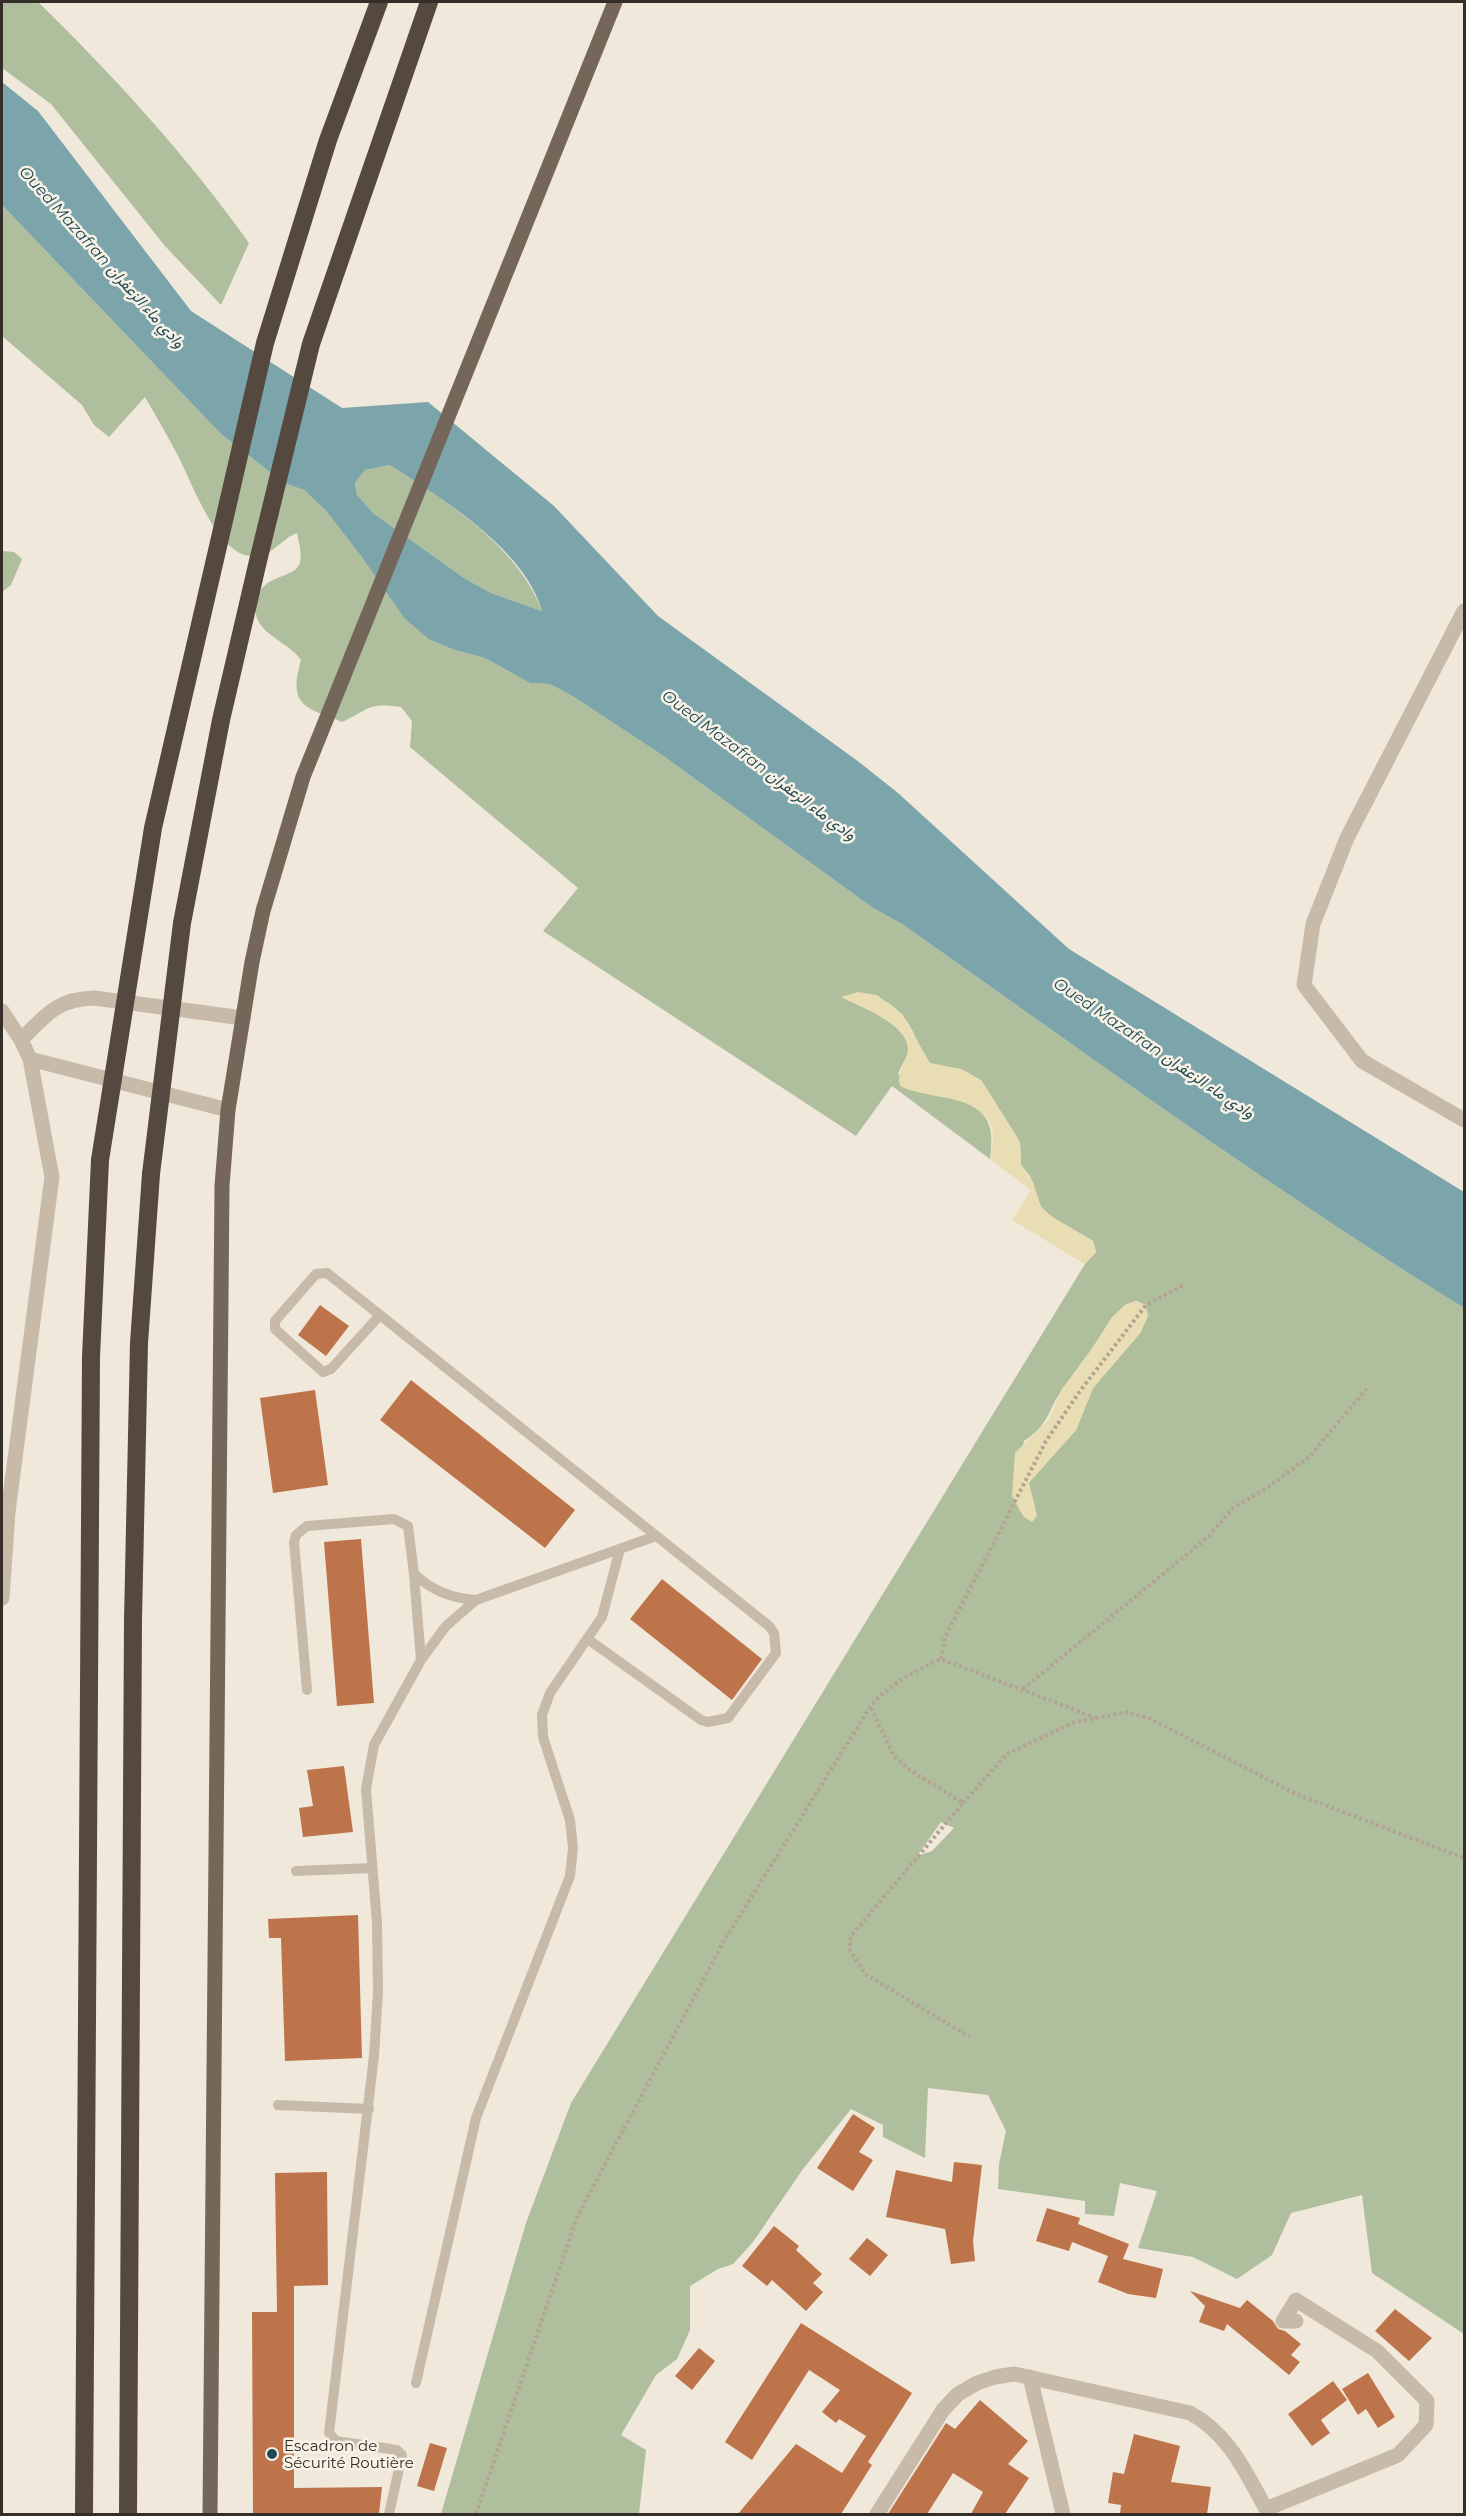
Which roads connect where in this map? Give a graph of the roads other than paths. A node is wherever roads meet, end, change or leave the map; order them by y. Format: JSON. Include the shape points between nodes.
{"nodes":[{"id":1,"x":379,"y":2,"type":"edge"},
{"id":2,"x":429,"y":2,"type":"edge"},
{"id":3,"x":615,"y":2,"type":"edge"},
{"id":4,"x":1464,"y":611,"type":"edge"},
{"id":5,"x":2,"y":1011,"type":"edge"},
{"id":6,"x":243,"y":1018,"type":"junction"},
{"id":7,"x":21,"y":1040,"type":"junction"},
{"id":8,"x":30,"y":1059,"type":"junction"},
{"id":9,"x":228,"y":1110,"type":"junction"},
{"id":10,"x":1464,"y":1120,"type":"edge"},
{"id":11,"x":381,"y":1315,"type":"junction"},
{"id":12,"x":2,"y":1486,"type":"edge"},
{"id":13,"x":5,"y":1510,"type":"edge"},
{"id":14,"x":656,"y":1536,"type":"junction"},
{"id":15,"x":620,"y":1549,"type":"junction"},
{"id":16,"x":414,"y":1574,"type":"junction"},
{"id":17,"x":2,"y":1598,"type":"edge"},
{"id":18,"x":476,"y":1600,"type":"junction"},
{"id":19,"x":589,"y":1640,"type":"junction"},
{"id":20,"x":421,"y":1660,"type":"junction"},
{"id":21,"x":307,"y":1690,"type":"dead end"},
{"id":22,"x":372,"y":1868,"type":"junction"},
{"id":23,"x":296,"y":1871,"type":"dead end"},
{"id":24,"x":278,"y":2105,"type":"dead end"},
{"id":25,"x":369,"y":2109,"type":"junction"},
{"id":26,"x":1296,"y":2321,"type":"dead end"},
{"id":27,"x":1030,"y":2377,"type":"junction"},
{"id":28,"x":416,"y":2383,"type":"dead end"},
{"id":29,"x":1268,"y":2512,"type":"edge"},
{"id":30,"x":84,"y":2514,"type":"edge"},
{"id":31,"x":129,"y":2514,"type":"edge"},
{"id":32,"x":210,"y":2514,"type":"edge"},
{"id":33,"x":389,"y":2514,"type":"edge"},
{"id":34,"x":877,"y":2514,"type":"edge"},
{"id":35,"x":1063,"y":2514,"type":"edge"}],
"edges":[{"from":1,"to":30,"type":"highway","bridge":true,"via":[[328,140],[265,343],[153,828],[100,1160],[90,1369]]},
{"from":2,"to":31,"type":"highway","bridge":true,"via":[[311,344],[258,561],[221,720],[182,923],[151,1174],[139,1343],[133,1609]]},
{"from":3,"to":6,"type":"main road","via":[[303,777],[263,911]]},
{"from":4,"to":10,"type":"street","via":[[1347,838],[1313,924],[1304,985],[1362,1061]]},
{"from":5,"to":7,"type":"street"},
{"from":6,"to":7,"type":"street","via":[[74,998],[55,1007]]},
{"from":6,"to":9,"type":"main road"},
{"from":7,"to":8,"type":"street"},
{"from":8,"to":9,"type":"street"},
{"from":8,"to":13,"type":"street","via":[[52,1177]]},
{"from":9,"to":32,"type":"main road","via":[[222,1186]]},
{"from":11,"to":11,"type":"lane","via":[[331,1369],[322,1372],[274,1329],[275,1321],[319,1272],[327,1273]]},
{"from":11,"to":14,"type":"lane"},
{"from":12,"to":13,"type":"street"},
{"from":13,"to":17,"type":"street"},
{"from":14,"to":15,"type":"lane"},
{"from":14,"to":19,"type":"lane","via":[[769,1626],[774,1633],[776,1653],[728,1718],[708,1722]]},
{"from":15,"to":18,"type":"lane"},
{"from":15,"to":19,"type":"lane","via":[[606,1605]]},
{"from":16,"to":18,"type":"lane","via":[[449,1596]]},
{"from":16,"to":20,"type":"lane"},
{"from":16,"to":21,"type":"lane","via":[[410,1532],[399,1520],[314,1524],[301,1529],[294,1542]]},
{"from":18,"to":20,"type":"lane","via":[[446,1626]]},
{"from":19,"to":28,"type":"lane","via":[[550,1693],[542,1714],[543,1737],[570,1820],[570,1876],[476,2118]]},
{"from":20,"to":22,"type":"lane","via":[[374,1745],[368,1767]]},
{"from":22,"to":23,"type":"lane"},
{"from":22,"to":25,"type":"lane","via":[[378,1992]]},
{"from":24,"to":25,"type":"lane"},
{"from":25,"to":33,"type":"lane","via":[[329,2433],[336,2441],[402,2454]]},
{"from":26,"to":29,"type":"street","via":[[1283,2321],[1296,2300],[1377,2351],[1427,2401],[1426,2425],[1398,2455]]},
{"from":27,"to":29,"type":"street","via":[[1190,2413],[1205,2421],[1229,2444]]},
{"from":27,"to":34,"type":"street","via":[[995,2377],[958,2394],[943,2410]]},
{"from":27,"to":35,"type":"street"}]}
